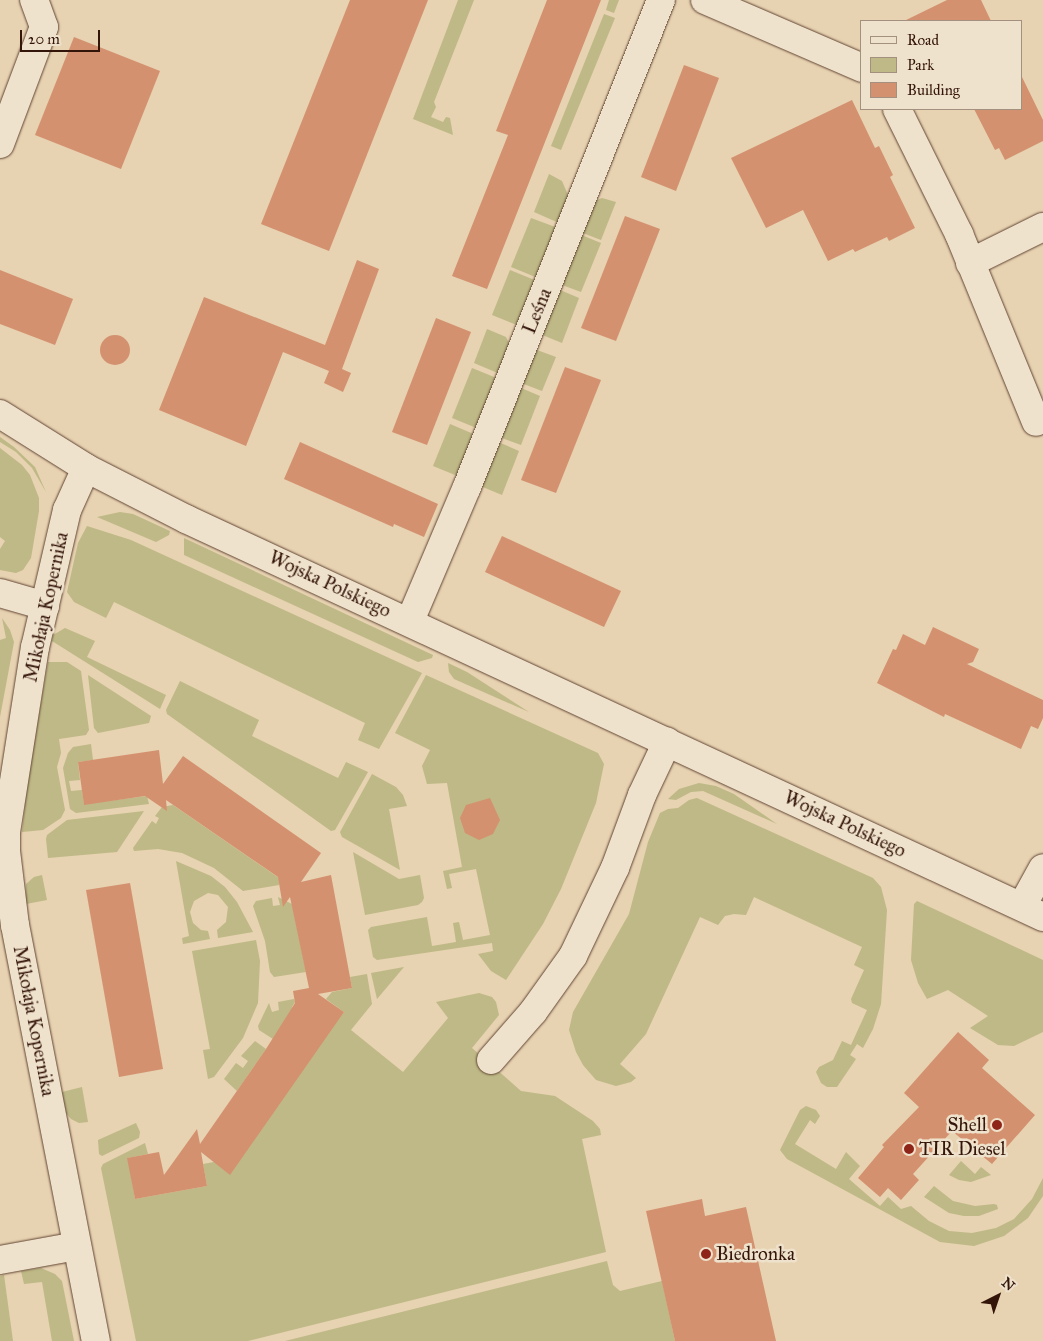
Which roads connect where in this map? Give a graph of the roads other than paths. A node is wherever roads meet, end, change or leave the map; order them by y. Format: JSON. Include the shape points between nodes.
{"nodes":[{"id":1,"x":34,"y":0,"type":"edge"},
{"id":2,"x":661,"y":0,"type":"edge"},
{"id":3,"x":705,"y":0,"type":"edge"},
{"id":4,"x":860,"y":67,"type":"edge"},
{"id":5,"x":897,"y":110,"type":"edge"},
{"id":6,"x":0,"y":144,"type":"edge"},
{"id":7,"x":1043,"y":227,"type":"edge"},
{"id":8,"x":970,"y":263,"type":"junction"},
{"id":9,"x":0,"y":414,"type":"edge"},
{"id":10,"x":1036,"y":422,"type":"dead end"},
{"id":11,"x":86,"y":468,"type":"junction"},
{"id":12,"x":0,"y":594,"type":"edge"},
{"id":13,"x":45,"y":606,"type":"junction"},
{"id":14,"x":410,"y":621,"type":"junction"},
{"id":15,"x":667,"y":742,"type":"junction"},
{"id":16,"x":3,"y":852,"type":"edge"},
{"id":17,"x":1043,"y":868,"type":"edge"},
{"id":18,"x":1033,"y":911,"type":"edge"},
{"id":19,"x":491,"y":1060,"type":"dead end"},
{"id":20,"x":77,"y":1246,"type":"junction"},
{"id":21,"x":0,"y":1260,"type":"edge"},
{"id":22,"x":96,"y":1341,"type":"edge"}],
"edges":[{"from":1,"to":6,"type":"street","via":[[44,27]]},
{"from":2,"to":14,"type":"street","name":"Leśna"},
{"from":3,"to":4,"type":"street"},
{"from":5,"to":8,"type":"street"},
{"from":7,"to":8,"type":"street"},
{"from":8,"to":10,"type":"street"},
{"from":9,"to":11,"type":"street","name":"Wojska Polskiego"},
{"from":11,"to":13,"type":"street","name":"Mikołaja Kopernika","via":[[67,510]]},
{"from":11,"to":14,"type":"street","name":"Wojska Polskiego","via":[[186,518]]},
{"from":12,"to":13,"type":"street"},
{"from":13,"to":16,"type":"street","name":"Mikołaja Kopernika","via":[[35,647]]},
{"from":14,"to":15,"type":"street","name":"Wojska Polskiego"},
{"from":15,"to":18,"type":"street","name":"Wojska Polskiego"},
{"from":15,"to":19,"type":"street","via":[[642,795],[611,877],[573,956],[533,1012]]},
{"from":16,"to":20,"type":"street","name":"Mikołaja Kopernika"},
{"from":17,"to":18,"type":"street"},
{"from":20,"to":21,"type":"street"},
{"from":20,"to":22,"type":"street","name":"Mikołaja Kopernika"}]}
